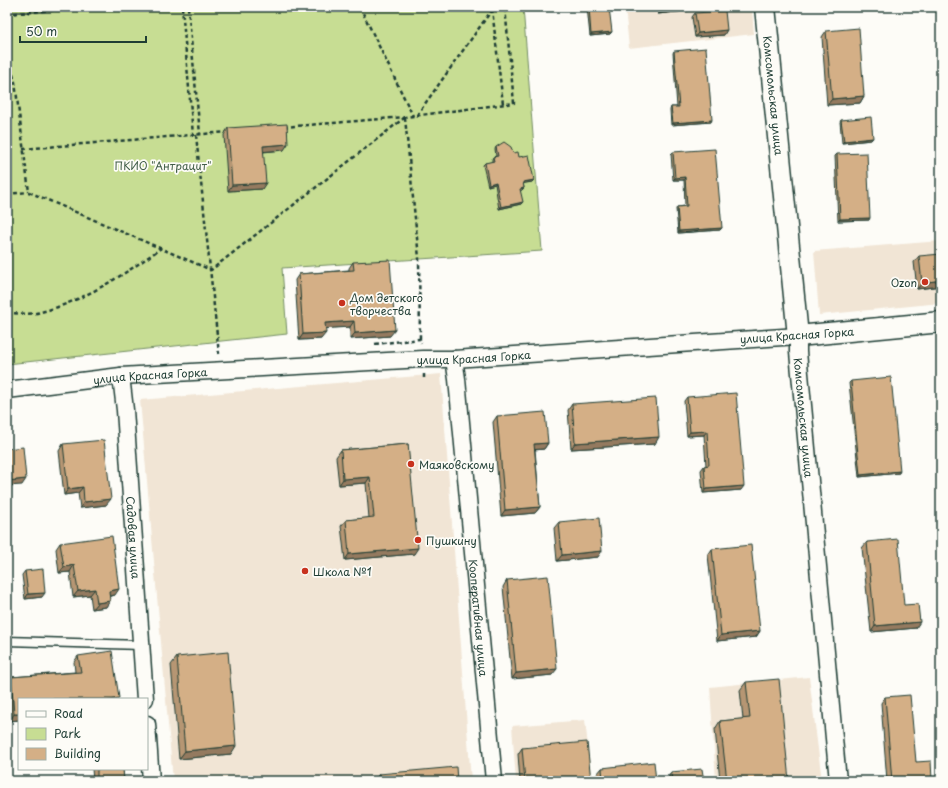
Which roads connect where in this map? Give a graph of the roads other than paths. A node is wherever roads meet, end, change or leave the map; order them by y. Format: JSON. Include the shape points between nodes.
{"nodes":[{"id":1,"x":765,"y":7,"type":"edge"},
{"id":2,"x":941,"y":322,"type":"edge"},
{"id":3,"x":798,"y":336,"type":"junction"},
{"id":4,"x":454,"y":359,"type":"junction"},
{"id":5,"x":121,"y":376,"type":"junction"},
{"id":6,"x":7,"y":390,"type":"edge"},
{"id":7,"x":7,"y":641,"type":"edge"},
{"id":8,"x":141,"y":645,"type":"junction"},
{"id":9,"x":145,"y":698,"type":"edge"},
{"id":10,"x":148,"y":738,"type":"edge"},
{"id":11,"x":151,"y":781,"type":"edge"},
{"id":12,"x":494,"y":781,"type":"edge"},
{"id":13,"x":838,"y":781,"type":"edge"}],
"edges":[{"from":1,"to":3,"type":"street","name":"Комсомольская улица"},
{"from":2,"to":3,"type":"street","name":"улица Красная Горка"},
{"from":3,"to":4,"type":"street","name":"улица Красная Горка"},
{"from":3,"to":13,"type":"street","name":"Комсомольская улица"},
{"from":4,"to":5,"type":"street","name":"улица Красная Горка"},
{"from":4,"to":12,"type":"street","name":"Кооперативная улица","via":[[458,379]]},
{"from":5,"to":6,"type":"street","name":"улица Красная Горка"},
{"from":5,"to":8,"type":"street","name":"Садовая улица"},
{"from":7,"to":8,"type":"lane"},
{"from":8,"to":9,"type":"street","name":"Садовая улица"},
{"from":10,"to":11,"type":"street"}]}
